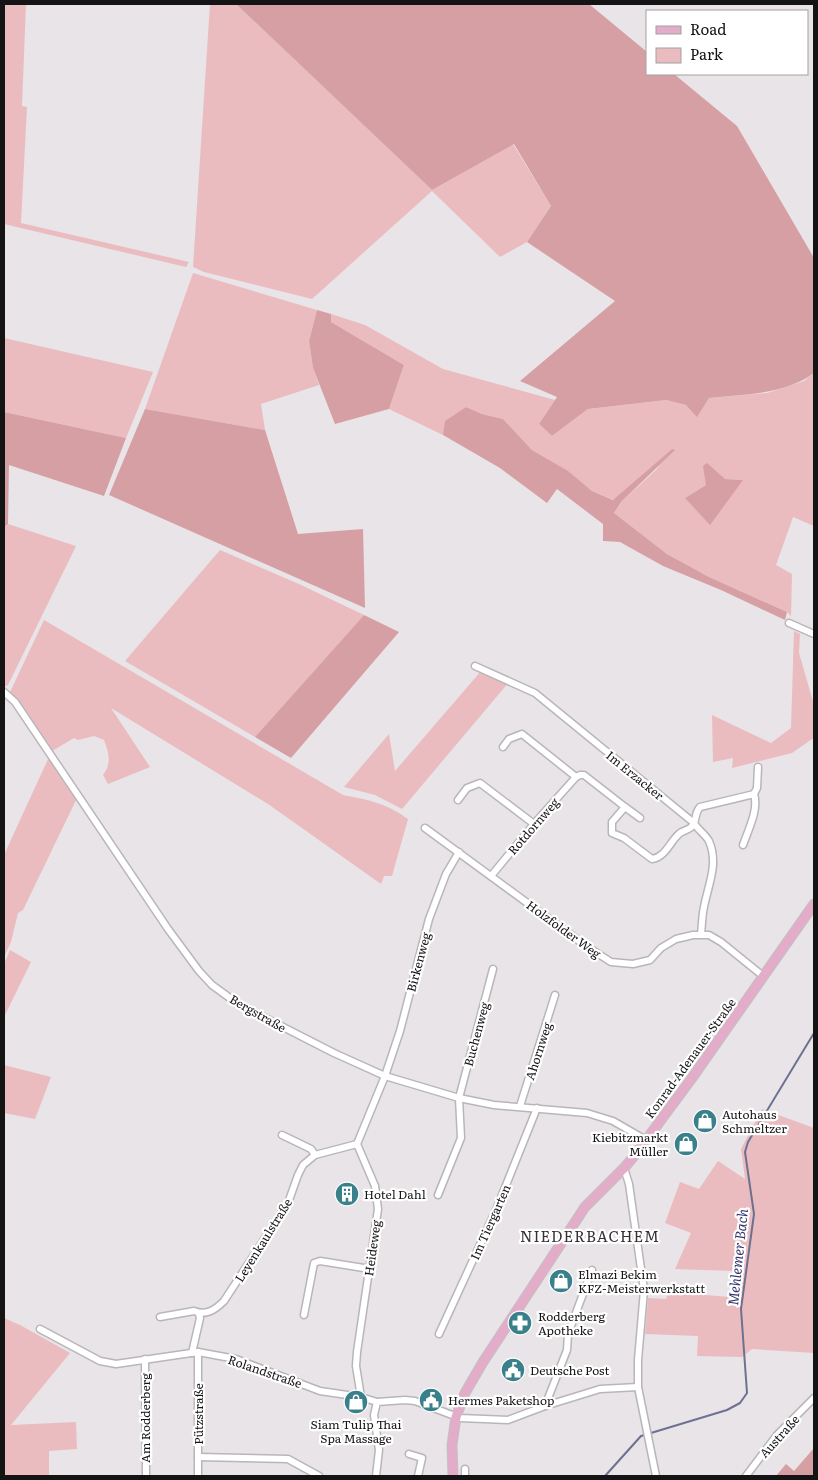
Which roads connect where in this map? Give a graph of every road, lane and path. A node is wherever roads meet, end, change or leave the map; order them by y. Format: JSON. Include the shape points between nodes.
{"nodes":[{"id":1,"x":788,"y":623,"type":"dead end"},
{"id":2,"x":814,"y":634,"type":"edge"},
{"id":3,"x":475,"y":666,"type":"dead end"},
{"id":4,"x":4,"y":692,"type":"edge"},
{"id":5,"x":503,"y":747,"type":"dead end"},
{"id":6,"x":758,"y":767,"type":"dead end"},
{"id":7,"x":576,"y":776,"type":"junction"},
{"id":8,"x":754,"y":794,"type":"junction"},
{"id":9,"x":458,"y":800,"type":"dead end"},
{"id":10,"x":625,"y":807,"type":"junction"},
{"id":11,"x":640,"y":818,"type":"dead end"},
{"id":12,"x":694,"y":823,"type":"junction"},
{"id":13,"x":534,"y":824,"type":"junction"},
{"id":14,"x":425,"y":828,"type":"dead end"},
{"id":15,"x":743,"y":845,"type":"dead end"},
{"id":16,"x":459,"y":852,"type":"junction"},
{"id":17,"x":491,"y":876,"type":"junction"},
{"id":18,"x":814,"y":904,"type":"edge"},
{"id":19,"x":701,"y":934,"type":"junction"},
{"id":20,"x":493,"y":970,"type":"dead end"},
{"id":21,"x":763,"y":976,"type":"junction"},
{"id":22,"x":556,"y":995,"type":"dead end"},
{"id":23,"x":385,"y":1076,"type":"junction"},
{"id":24,"x":459,"y":1098,"type":"junction"},
{"id":25,"x":520,"y":1106,"type":"junction"},
{"id":26,"x":537,"y":1108,"type":"junction"},
{"id":27,"x":282,"y":1135,"type":"dead end"},
{"id":28,"x":646,"y":1140,"type":"junction"},
{"id":29,"x":357,"y":1144,"type":"junction"},
{"id":30,"x":315,"y":1155,"type":"junction"},
{"id":31,"x":624,"y":1168,"type":"junction"},
{"id":32,"x":438,"y":1195,"type":"dead end"},
{"id":33,"x":370,"y":1269,"type":"junction"},
{"id":34,"x":592,"y":1270,"type":"dead end"},
{"id":35,"x":199,"y":1314,"type":"junction"},
{"id":36,"x":304,"y":1315,"type":"dead end"},
{"id":37,"x":160,"y":1317,"type":"dead end"},
{"id":38,"x":40,"y":1329,"type":"dead end"},
{"id":39,"x":439,"y":1334,"type":"dead end"},
{"id":40,"x":195,"y":1353,"type":"junction"},
{"id":41,"x":145,"y":1359,"type":"junction"},
{"id":42,"x":638,"y":1387,"type":"junction"},
{"id":43,"x":361,"y":1398,"type":"junction"},
{"id":44,"x":814,"y":1398,"type":"edge"},
{"id":45,"x":377,"y":1402,"type":"junction"},
{"id":46,"x":545,"y":1406,"type":"junction"},
{"id":47,"x":456,"y":1417,"type":"junction"},
{"id":48,"x":409,"y":1454,"type":"dead end"},
{"id":49,"x":198,"y":1457,"type":"junction"},
{"id":50,"x":465,"y":1468,"type":"dead end"},
{"id":51,"x":146,"y":1476,"type":"edge"},
{"id":52,"x":198,"y":1476,"type":"edge"},
{"id":53,"x":319,"y":1476,"type":"edge"},
{"id":54,"x":376,"y":1476,"type":"edge"},
{"id":55,"x":418,"y":1476,"type":"edge"},
{"id":56,"x":453,"y":1476,"type":"edge"},
{"id":57,"x":466,"y":1476,"type":"edge"},
{"id":58,"x":656,"y":1476,"type":"edge"},
{"id":59,"x":746,"y":1476,"type":"edge"}],
"edges":[{"from":1,"to":2,"type":"street"},
{"from":3,"to":12,"type":"street","name":"Im Erzacker","via":[[535,693]]},
{"from":4,"to":23,"type":"street","name":"Bergstraße","via":[[15,702],[168,929],[212,985],[265,1019]]},
{"from":5,"to":7,"type":"street","via":[[509,739],[522,734]]},
{"from":6,"to":8,"type":"street"},
{"from":7,"to":10,"type":"street","via":[[584,775]]},
{"from":7,"to":13,"type":"street","name":"Rotdornweg"},
{"from":8,"to":12,"type":"street","via":[[700,807],[695,813]]},
{"from":8,"to":15,"type":"street","via":[[755,809]]},
{"from":9,"to":13,"type":"street","via":[[467,788],[480,783]]},
{"from":10,"to":11,"type":"street"},
{"from":10,"to":12,"type":"street","via":[[612,822],[612,834],[624,838],[652,859],[661,856]]},
{"from":12,"to":19,"type":"street","name":"Im Erzacker","via":[[709,842],[714,865],[703,909]]},
{"from":13,"to":17,"type":"street","name":"Rotdornweg"},
{"from":14,"to":16,"type":"street","name":"Holzfolder Weg"},
{"from":16,"to":17,"type":"street","name":"Holzfolder Weg"},
{"from":16,"to":23,"type":"street","name":"Birkenweg","via":[[446,874],[429,919]]},
{"from":17,"to":19,"type":"street","name":"Holzfolder Weg","via":[[611,962],[633,964],[650,960],[676,939]]},
{"from":18,"to":21,"type":"main road","name":"Konrad-Adenauer-Straße"},
{"from":19,"to":21,"type":"street","via":[[721,942]]},
{"from":20,"to":24,"type":"street","name":"Buchenweg"},
{"from":21,"to":28,"type":"main road","name":"Konrad-Adenauer-Straße"},
{"from":22,"to":25,"type":"street","name":"Ahornweg"},
{"from":23,"to":24,"type":"street","name":"Bergstraße"},
{"from":23,"to":29,"type":"street"},
{"from":24,"to":25,"type":"street","name":"Bergstraße"},
{"from":24,"to":32,"type":"street","name":"Buchenweg","via":[[461,1138]]},
{"from":25,"to":26,"type":"street","name":"Bergstraße"},
{"from":26,"to":28,"type":"street","name":"Bergstraße","via":[[588,1113],[613,1121]]},
{"from":26,"to":39,"type":"street","name":"Im Tiergarten","via":[[496,1210]]},
{"from":27,"to":30,"type":"street","via":[[311,1149]]},
{"from":28,"to":31,"type":"main road","name":"Konrad-Adenauer-Straße"},
{"from":29,"to":30,"type":"street"},
{"from":29,"to":33,"type":"street","name":"Heideweg","via":[[375,1186],[378,1209]]},
{"from":30,"to":35,"type":"street","name":"Leyenkaulstraße","via":[[300,1169],[288,1203],[224,1301],[211,1312]]},
{"from":31,"to":42,"type":"street","via":[[644,1290]]},
{"from":31,"to":47,"type":"main road","name":"Konrad-Adenauer-Straße","via":[[585,1207],[483,1362]]},
{"from":33,"to":36,"type":"street","via":[[320,1261],[314,1263]]},
{"from":33,"to":43,"type":"street","name":"Heideweg","via":[[356,1366]]},
{"from":34,"to":46,"type":"street","via":[[568,1334],[567,1350]]},
{"from":35,"to":37,"type":"street","name":"Leyenkaulstraße","via":[[194,1311]]},
{"from":35,"to":40,"type":"street"},
{"from":38,"to":41,"type":"street","name":"Rolandstraße","via":[[100,1361],[116,1364]]},
{"from":40,"to":41,"type":"street","name":"Rolandstraße"},
{"from":40,"to":43,"type":"street","name":"Rolandstraße","via":[[236,1359],[320,1391]]},
{"from":40,"to":49,"type":"street","name":"Pützstraße"},
{"from":41,"to":51,"type":"street","name":"Am Rodderberg"},
{"from":42,"to":46,"type":"street","via":[[600,1390]]},
{"from":42,"to":58,"type":"street"},
{"from":43,"to":45,"type":"street","name":"Rolandstraße"},
{"from":44,"to":59,"type":"street","name":"Austraße","via":[[777,1435]]},
{"from":45,"to":47,"type":"street","via":[[414,1401]]},
{"from":45,"to":54,"type":"street","via":[[374,1415],[379,1450]]},
{"from":46,"to":47,"type":"street","via":[[508,1420]]},
{"from":47,"to":56,"type":"main road","name":"Konrad-Adenauer-Straße","via":[[452,1445]]},
{"from":48,"to":55,"type":"street","via":[[422,1458]]},
{"from":49,"to":52,"type":"street","name":"Pützstraße"},
{"from":49,"to":53,"type":"street","via":[[288,1459]]},
{"from":50,"to":57,"type":"street"}]}
